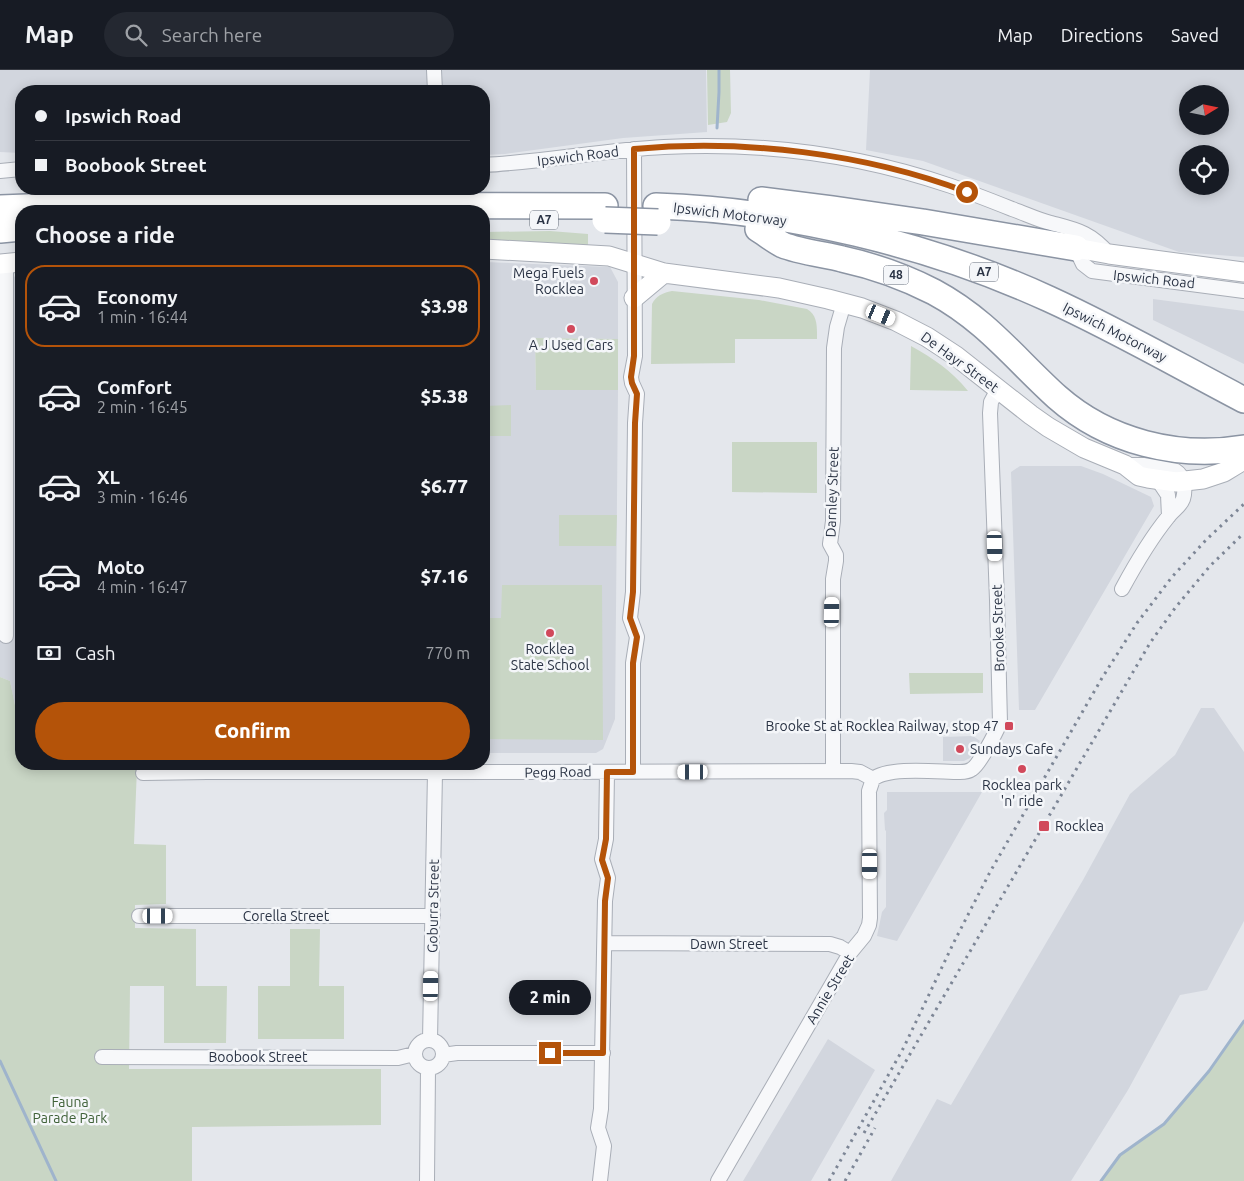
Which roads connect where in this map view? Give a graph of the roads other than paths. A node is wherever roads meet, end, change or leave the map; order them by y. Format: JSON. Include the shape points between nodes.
{"nodes":[{"id":1,"x":434,"y":70,"type":"edge"},
{"id":2,"x":435,"y":85,"type":"edge"},
{"id":3,"x":634,"y":149,"type":"junction"},
{"id":4,"x":490,"y":165,"type":"edge"},
{"id":5,"x":15,"y":170,"type":"edge"},
{"id":6,"x":0,"y":171,"type":"edge"},
{"id":7,"x":15,"y":207,"type":"edge"},
{"id":8,"x":0,"y":208,"type":"edge"},
{"id":9,"x":701,"y":208,"type":"junction"},
{"id":10,"x":490,"y":211,"type":"edge"},
{"id":11,"x":604,"y":213,"type":"junction"},
{"id":12,"x":657,"y":214,"type":"junction"},
{"id":13,"x":490,"y":220,"type":"edge"},
{"id":14,"x":1050,"y":223,"type":"junction"},
{"id":15,"x":15,"y":229,"type":"edge"},
{"id":16,"x":758,"y":229,"type":"junction"},
{"id":17,"x":0,"y":230,"type":"edge"},
{"id":18,"x":1076,"y":248,"type":"junction"},
{"id":19,"x":490,"y":249,"type":"edge"},
{"id":20,"x":1109,"y":254,"type":"junction"},
{"id":21,"x":9,"y":263,"type":"edge"},
{"id":22,"x":634,"y":264,"type":"junction"},
{"id":23,"x":1244,"y":272,"type":"edge"},
{"id":24,"x":664,"y":273,"type":"junction"},
{"id":25,"x":1244,"y":291,"type":"edge"},
{"id":26,"x":634,"y":298,"type":"junction"},
{"id":27,"x":844,"y":303,"type":"junction"},
{"id":28,"x":998,"y":389,"type":"junction"},
{"id":29,"x":1243,"y":411,"type":"edge"},
{"id":30,"x":1244,"y":448,"type":"edge"},
{"id":31,"x":1244,"y":458,"type":"edge"},
{"id":32,"x":1125,"y":465,"type":"junction"},
{"id":33,"x":1158,"y":480,"type":"junction"},
{"id":34,"x":1184,"y":481,"type":"junction"},
{"id":35,"x":1168,"y":516,"type":"junction"},
{"id":36,"x":1122,"y":590,"type":"dead end"},
{"id":37,"x":6,"y":636,"type":"dead end"},
{"id":38,"x":366,"y":770,"type":"edge"},
{"id":39,"x":441,"y":770,"type":"edge"},
{"id":40,"x":490,"y":770,"type":"edge"},
{"id":41,"x":833,"y":771,"type":"junction"},
{"id":42,"x":607,"y":772,"type":"junction"},
{"id":43,"x":633,"y":772,"type":"junction"},
{"id":44,"x":143,"y":773,"type":"dead end"},
{"id":45,"x":873,"y":779,"type":"junction"},
{"id":46,"x":139,"y":916,"type":"dead end"},
{"id":47,"x":433,"y":916,"type":"junction"},
{"id":48,"x":605,"y":943,"type":"junction"},
{"id":49,"x":850,"y":953,"type":"junction"},
{"id":50,"x":430,"y":1040,"type":"junction"},
{"id":51,"x":603,"y":1053,"type":"junction"},
{"id":52,"x":414,"y":1054,"type":"junction"},
{"id":53,"x":443,"y":1055,"type":"junction"},
{"id":54,"x":102,"y":1057,"type":"dead end"},
{"id":55,"x":428,"y":1068,"type":"junction"},
{"id":56,"x":427,"y":1181,"type":"edge"},
{"id":57,"x":600,"y":1181,"type":"edge"},
{"id":58,"x":718,"y":1181,"type":"edge"}],
"edges":[{"from":1,"to":2,"type":"street"},
{"from":3,"to":4,"type":"street","name":"Ipswich Road"},
{"from":3,"to":14,"type":"street","name":"Ipswich Road","via":[[718,146],[834,157],[950,186]]},
{"from":3,"to":22,"type":"street"},
{"from":5,"to":6,"type":"street"},
{"from":7,"to":8,"type":"highway","name":"Ipswich Motorway","number":"A7"},
{"from":9,"to":12,"type":"highway","name":"Ipswich Motorway","number":"A7"},
{"from":9,"to":18,"type":"highway","via":[[717,199],[760,200],[870,214]]},
{"from":9,"to":29,"type":"highway","name":"Ipswich Motorway","number":"A7","via":[[849,232],[912,248],[1004,280],[1087,317]]},
{"from":10,"to":11,"type":"highway","name":"Ipswich Motorway","number":"A7"},
{"from":11,"to":12,"type":"highway","name":"Ipswich Motorway","number":"A7","bridge":true},
{"from":11,"to":13,"type":"highway","name":"Ipswich Motorway","number":"A7"},
{"from":12,"to":16,"type":"highway","name":"Ipswich Motorway","number":"A7"},
{"from":14,"to":18,"type":"street","name":"Ipswich Road"},
{"from":14,"to":20,"type":"street","name":"Ipswich Road","via":[[1086,234]]},
{"from":15,"to":17,"type":"highway"},
{"from":16,"to":29,"type":"highway","name":"Ipswich Motorway","number":"A7","via":[[887,257],[966,281],[1011,298]]},
{"from":16,"to":30,"type":"highway","number":"48","via":[[784,246],[888,272],[948,300],[995,335],[1072,409],[1106,430],[1134,441],[1174,450],[1206,452]]},
{"from":18,"to":20,"type":"street","name":"Ipswich Road"},
{"from":18,"to":25,"type":"street","name":"Ipswich Road","via":[[1083,264],[1092,271]]},
{"from":19,"to":22,"type":"street","via":[[602,255]]},
{"from":20,"to":23,"type":"street","name":"Ipswich Road"},
{"from":21,"to":37,"type":"street"},
{"from":22,"to":24,"type":"street","name":"De Hayr Street"},
{"from":22,"to":26,"type":"street"},
{"from":24,"to":26,"type":"street"},
{"from":24,"to":27,"type":"street","name":"De Hayr Street","via":[[770,287]]},
{"from":26,"to":43,"type":"street","via":[[631,377],[637,396],[630,615],[637,637],[633,663]]},
{"from":27,"to":28,"type":"street","name":"De Hayr Street","via":[[920,333]]},
{"from":27,"to":41,"type":"street","name":"Darnley Street","via":[[834,348],[833,521],[830,541],[836,561],[833,579]]},
{"from":28,"to":32,"type":"street","name":"De Hayr Street","via":[[1066,438]]},
{"from":28,"to":45,"type":"street","name":"Brooke Street","via":[[991,402],[990,413],[1000,715],[997,731],[970,770],[891,771]]},
{"from":31,"to":34,"type":"street","name":"De Hayr Street","via":[[1218,474]]},
{"from":32,"to":33,"type":"street","name":"De Hayr Street","via":[[1139,476]]},
{"from":32,"to":34,"type":"street","name":"De Hayr Street","via":[[1176,471]]},
{"from":33,"to":34,"type":"street","name":"De Hayr Street"},
{"from":33,"to":35,"type":"street","via":[[1168,496]]},
{"from":34,"to":35,"type":"street","via":[[1182,500]]},
{"from":35,"to":36,"type":"street"},
{"from":38,"to":44,"type":"street","name":"Pegg Road"},
{"from":39,"to":47,"type":"street","name":"Goburra Street"},
{"from":40,"to":42,"type":"street","name":"Pegg Road"},
{"from":41,"to":43,"type":"street","name":"Pegg Road"},
{"from":41,"to":45,"type":"street","name":"Pegg Road","via":[[856,772]]},
{"from":42,"to":43,"type":"street","name":"Pegg Road"},
{"from":42,"to":48,"type":"street","via":[[606,839],[602,860],[608,878]]},
{"from":45,"to":49,"type":"street","name":"Annie Street","via":[[870,791],[869,925]]},
{"from":46,"to":47,"type":"street","name":"Corella Street"},
{"from":47,"to":50,"type":"street","name":"Goburra Street"},
{"from":48,"to":49,"type":"street","name":"Dawn Street","via":[[830,944]]},
{"from":48,"to":51,"type":"street"},
{"from":49,"to":58,"type":"street","name":"Annie Street"},
{"from":50,"to":52,"type":"street","via":[[421,1042]]},
{"from":50,"to":53,"type":"street","via":[[438,1043]]},
{"from":51,"to":53,"type":"street"},
{"from":51,"to":57,"type":"street","via":[[602,1110],[598,1128],[604,1151]]},
{"from":52,"to":54,"type":"street","name":"Boobook Street","via":[[398,1058]]},
{"from":52,"to":55,"type":"street","via":[[417,1063]]},
{"from":53,"to":55,"type":"street","via":[[440,1063]]},
{"from":55,"to":56,"type":"street"}]}
